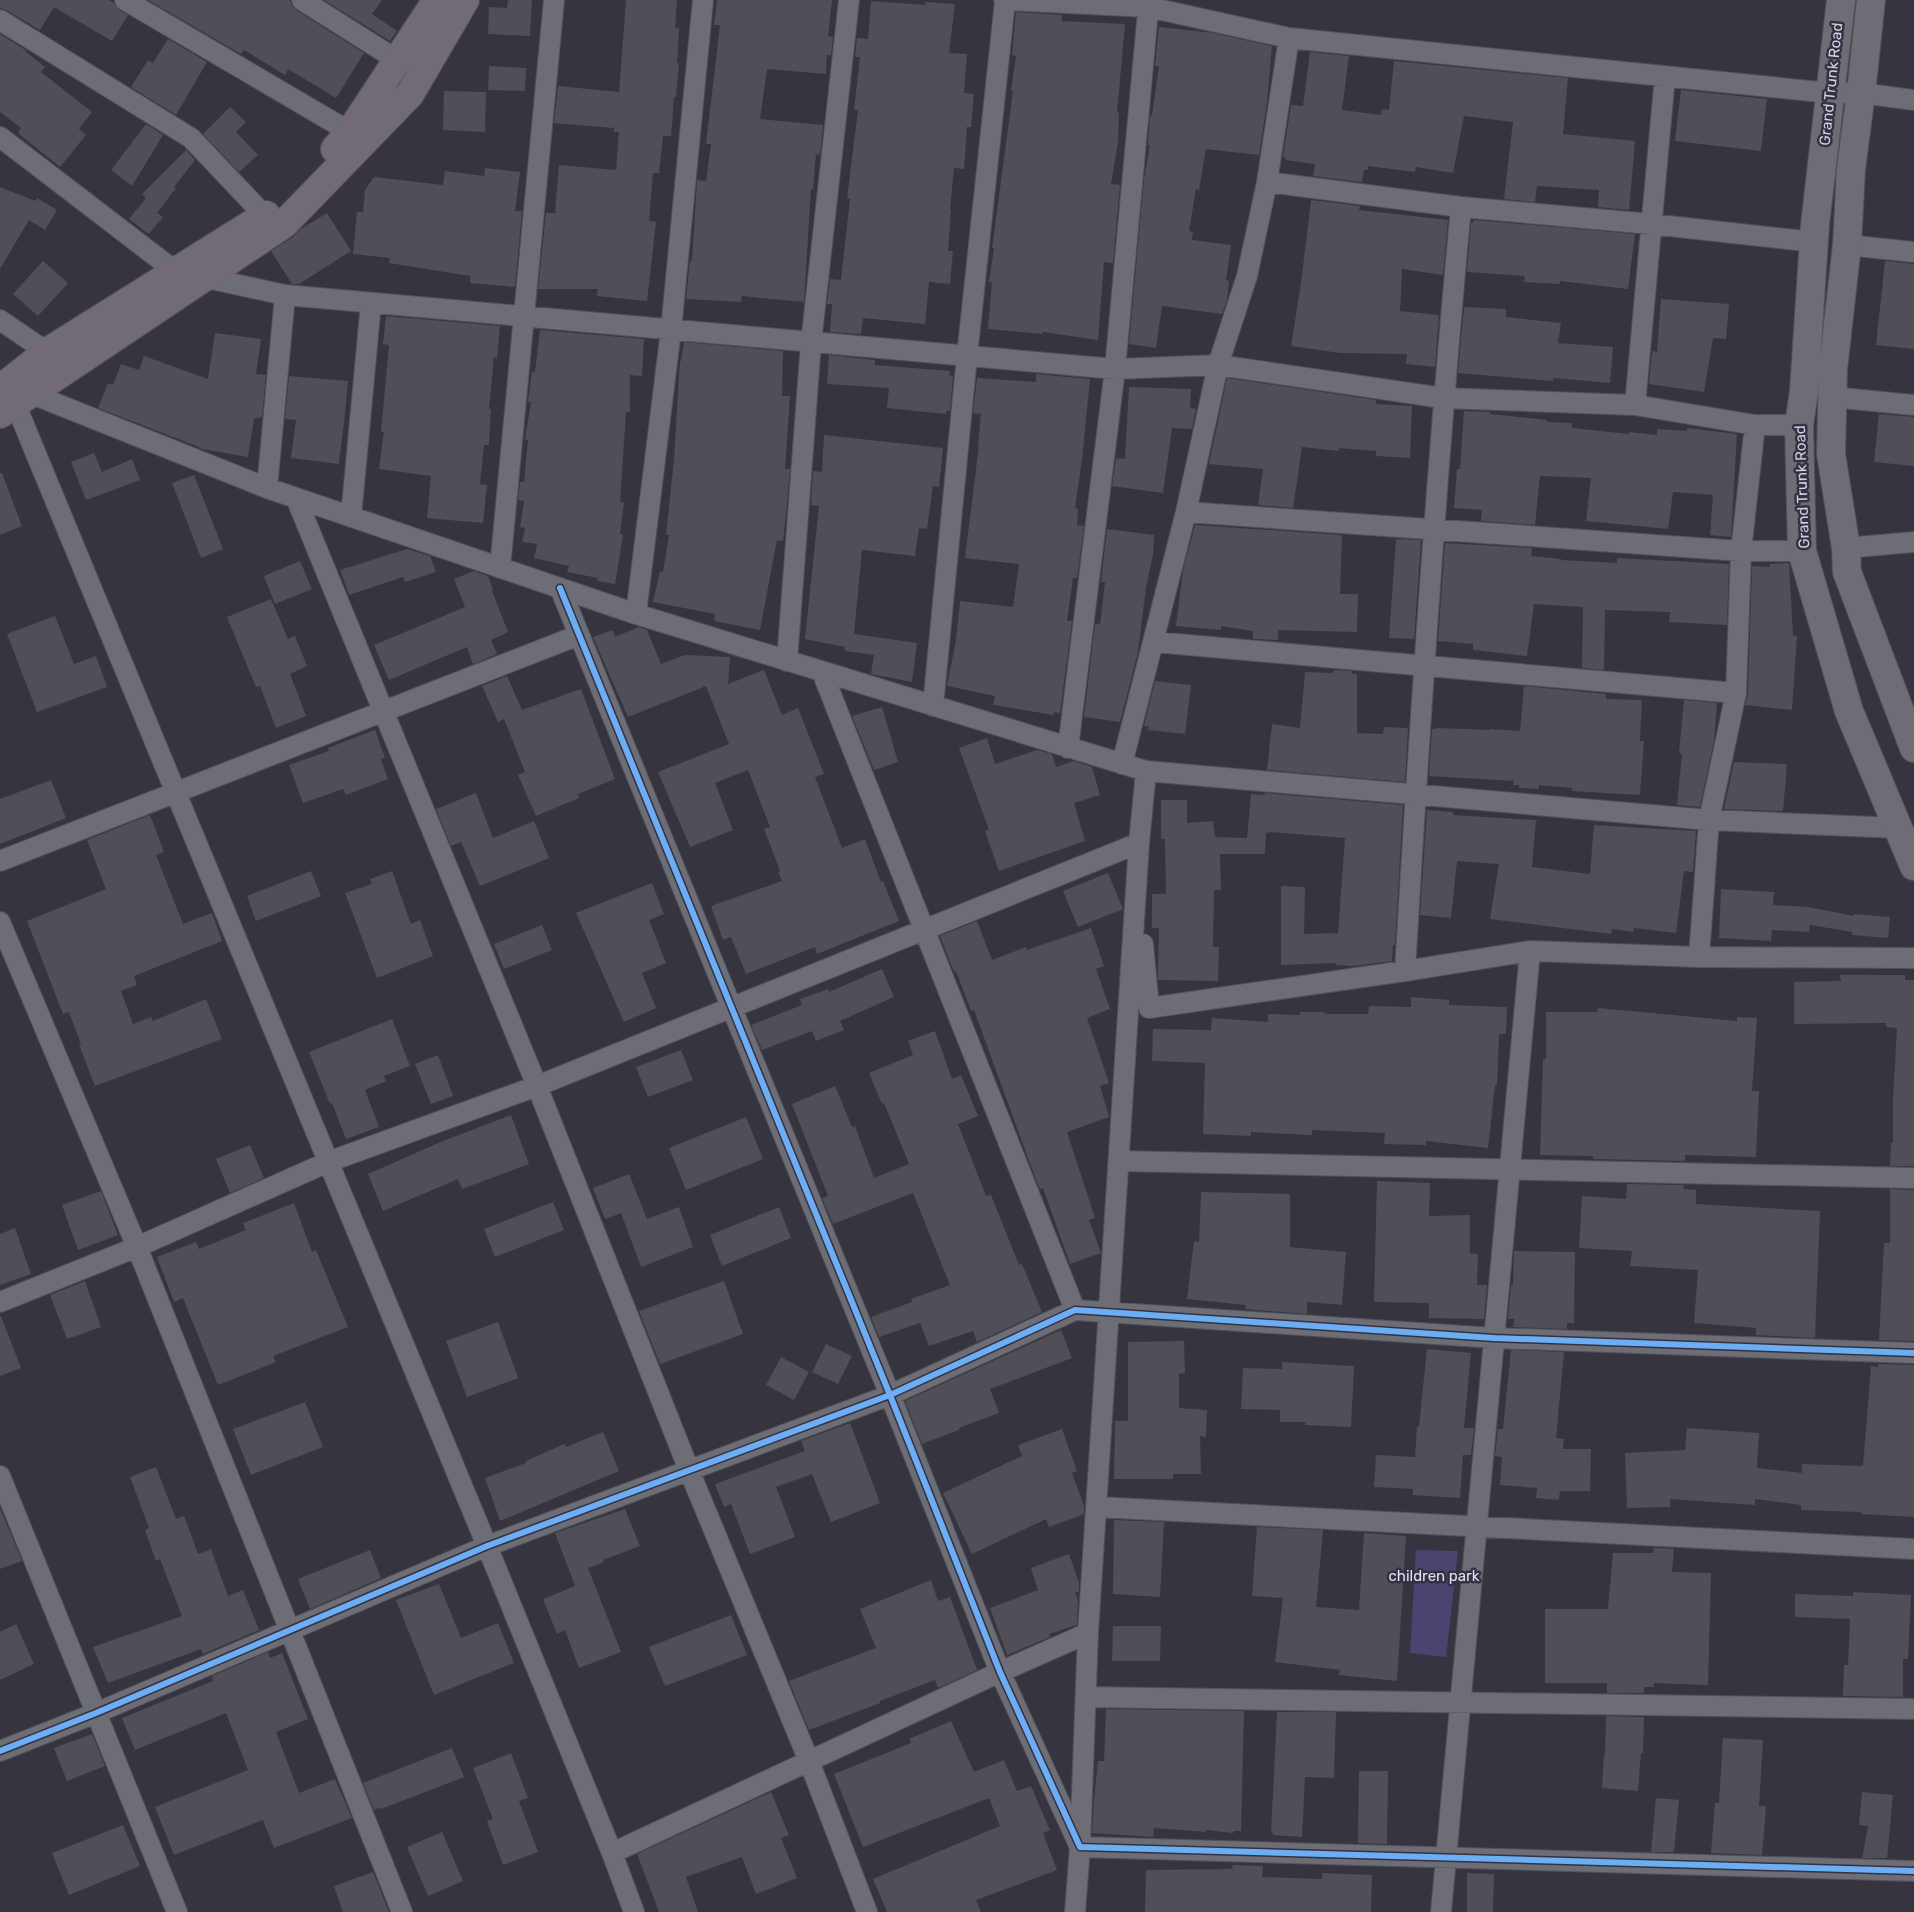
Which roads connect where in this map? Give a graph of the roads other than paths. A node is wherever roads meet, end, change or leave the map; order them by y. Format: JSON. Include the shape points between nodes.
{"nodes":[{"id":1,"x":126,"y":0,"type":"edge"},
{"id":2,"x":302,"y":0,"type":"edge"},
{"id":3,"x":437,"y":0,"type":"edge"},
{"id":4,"x":465,"y":0,"type":"edge"},
{"id":5,"x":554,"y":0,"type":"edge"},
{"id":6,"x":703,"y":0,"type":"edge"},
{"id":7,"x":849,"y":0,"type":"edge"},
{"id":8,"x":1004,"y":0,"type":"edge"},
{"id":9,"x":1841,"y":0,"type":"edge"},
{"id":10,"x":1871,"y":0,"type":"edge"},
{"id":11,"x":1148,"y":4,"type":"edge"},
{"id":12,"x":0,"y":20,"type":"edge"},
{"id":13,"x":1289,"y":38,"type":"junction"},
{"id":14,"x":397,"y":60,"type":"junction"},
{"id":15,"x":1665,"y":76,"type":"junction"},
{"id":16,"x":1830,"y":93,"type":"junction"},
{"id":17,"x":1861,"y":94,"type":"junction"},
{"id":18,"x":1914,"y":100,"type":"edge"},
{"id":19,"x":350,"y":132,"type":"junction"},
{"id":20,"x":0,"y":137,"type":"edge"},
{"id":21,"x":1267,"y":182,"type":"junction"},
{"id":22,"x":1461,"y":207,"type":"junction"},
{"id":23,"x":266,"y":216,"type":"junction"},
{"id":24,"x":1651,"y":224,"type":"junction"},
{"id":25,"x":1814,"y":242,"type":"junction"},
{"id":26,"x":1847,"y":245,"type":"junction"},
{"id":27,"x":1914,"y":252,"type":"edge"},
{"id":28,"x":175,"y":271,"type":"junction"},
{"id":29,"x":204,"y":278,"type":"junction"},
{"id":30,"x":285,"y":295,"type":"junction"},
{"id":31,"x":371,"y":303,"type":"junction"},
{"id":32,"x":523,"y":316,"type":"junction"},
{"id":33,"x":0,"y":320,"type":"edge"},
{"id":34,"x":671,"y":330,"type":"junction"},
{"id":35,"x":811,"y":343,"type":"junction"},
{"id":36,"x":47,"y":352,"type":"junction"},
{"id":37,"x":967,"y":356,"type":"junction"},
{"id":38,"x":1218,"y":365,"type":"junction"},
{"id":39,"x":1116,"y":369,"type":"junction"},
{"id":40,"x":11,"y":397,"type":"edge"},
{"id":41,"x":1832,"y":397,"type":"junction"},
{"id":42,"x":1443,"y":398,"type":"junction"},
{"id":43,"x":1635,"y":405,"type":"junction"},
{"id":44,"x":1914,"y":405,"type":"edge"},
{"id":45,"x":1756,"y":425,"type":"junction"},
{"id":46,"x":1799,"y":425,"type":"junction"},
{"id":47,"x":267,"y":488,"type":"junction"},
{"id":48,"x":296,"y":498,"type":"junction"},
{"id":49,"x":1186,"y":512,"type":"junction"},
{"id":50,"x":351,"y":517,"type":"junction"},
{"id":51,"x":1433,"y":529,"type":"junction"},
{"id":52,"x":1914,"y":542,"type":"edge"},
{"id":53,"x":1846,"y":548,"type":"junction"},
{"id":54,"x":1741,"y":551,"type":"junction"},
{"id":55,"x":1802,"y":551,"type":"junction"},
{"id":56,"x":500,"y":568,"type":"junction"},
{"id":57,"x":560,"y":588,"type":"junction"},
{"id":58,"x":636,"y":614,"type":"junction"},
{"id":59,"x":579,"y":635,"type":"junction"},
{"id":60,"x":1154,"y":642,"type":"junction"},
{"id":61,"x":787,"y":661,"type":"junction"},
{"id":62,"x":1424,"y":666,"type":"junction"},
{"id":63,"x":822,"y":672,"type":"junction"},
{"id":64,"x":1736,"y":692,"type":"junction"},
{"id":65,"x":933,"y":706,"type":"junction"},
{"id":66,"x":1907,"y":711,"type":"edge"},
{"id":67,"x":384,"y":712,"type":"junction"},
{"id":68,"x":1068,"y":748,"type":"junction"},
{"id":69,"x":1914,"y":748,"type":"edge"},
{"id":70,"x":1122,"y":764,"type":"junction"},
{"id":71,"x":1146,"y":771,"type":"junction"},
{"id":72,"x":176,"y":792,"type":"junction"},
{"id":73,"x":1415,"y":794,"type":"junction"},
{"id":74,"x":1709,"y":820,"type":"junction"},
{"id":75,"x":1899,"y":828,"type":"junction"},
{"id":76,"x":1139,"y":842,"type":"junction"},
{"id":77,"x":0,"y":861,"type":"edge"},
{"id":78,"x":1914,"y":866,"type":"edge"},
{"id":79,"x":1137,"y":885,"type":"junction"},
{"id":80,"x":0,"y":922,"type":"edge"},
{"id":81,"x":924,"y":929,"type":"junction"},
{"id":82,"x":1530,"y":950,"type":"junction"},
{"id":83,"x":1699,"y":957,"type":"junction"},
{"id":84,"x":1914,"y":958,"type":"edge"},
{"id":85,"x":1405,"y":971,"type":"junction"},
{"id":86,"x":731,"y":1007,"type":"junction"},
{"id":87,"x":538,"y":1086,"type":"junction"},
{"id":88,"x":1119,"y":1161,"type":"junction"},
{"id":89,"x":328,"y":1162,"type":"junction"},
{"id":90,"x":1510,"y":1170,"type":"junction"},
{"id":91,"x":1914,"y":1178,"type":"edge"},
{"id":92,"x":137,"y":1248,"type":"junction"},
{"id":93,"x":0,"y":1302,"type":"edge"},
{"id":94,"x":1075,"y":1310,"type":"junction"},
{"id":95,"x":1108,"y":1313,"type":"junction"},
{"id":96,"x":1494,"y":1338,"type":"junction"},
{"id":97,"x":1914,"y":1353,"type":"edge"},
{"id":98,"x":890,"y":1395,"type":"junction"},
{"id":99,"x":689,"y":1470,"type":"junction"},
{"id":100,"x":0,"y":1476,"type":"edge"},
{"id":101,"x":1097,"y":1507,"type":"junction"},
{"id":102,"x":1477,"y":1527,"type":"junction"},
{"id":103,"x":487,"y":1546,"type":"junction"},
{"id":104,"x":1914,"y":1549,"type":"edge"},
{"id":105,"x":289,"y":1630,"type":"junction"},
{"id":106,"x":1088,"y":1633,"type":"junction"},
{"id":107,"x":1000,"y":1672,"type":"junction"},
{"id":108,"x":1086,"y":1697,"type":"junction"},
{"id":109,"x":1461,"y":1702,"type":"junction"},
{"id":110,"x":1914,"y":1709,"type":"edge"},
{"id":111,"x":96,"y":1713,"type":"junction"},
{"id":112,"x":0,"y":1751,"type":"edge"},
{"id":113,"x":809,"y":1761,"type":"junction"},
{"id":114,"x":1080,"y":1848,"type":"junction"},
{"id":115,"x":612,"y":1853,"type":"junction"},
{"id":116,"x":1446,"y":1859,"type":"junction"},
{"id":117,"x":1914,"y":1871,"type":"edge"},
{"id":118,"x":177,"y":1912,"type":"edge"},
{"id":119,"x":402,"y":1912,"type":"edge"},
{"id":120,"x":634,"y":1912,"type":"edge"},
{"id":121,"x":867,"y":1912,"type":"edge"},
{"id":122,"x":1075,"y":1912,"type":"edge"},
{"id":123,"x":1441,"y":1912,"type":"edge"}],
"edges":[{"from":1,"to":19,"type":"street"},
{"from":2,"to":14,"type":"street"},
{"from":3,"to":14,"type":"main road"},
{"from":4,"to":29,"type":"main road","via":[[410,94],[284,224]]},
{"from":5,"to":32,"type":"street"},
{"from":6,"to":34,"type":"street"},
{"from":7,"to":35,"type":"street"},
{"from":8,"to":11,"type":"street"},
{"from":8,"to":37,"type":"street"},
{"from":9,"to":16,"type":"main road","name":"Grand Trunk Road"},
{"from":10,"to":17,"type":"main road"},
{"from":11,"to":13,"type":"street"},
{"from":11,"to":39,"type":"street"},
{"from":12,"to":23,"type":"street","via":[[191,138]]},
{"from":13,"to":15,"type":"street"},
{"from":13,"to":21,"type":"street"},
{"from":14,"to":19,"type":"main road"},
{"from":15,"to":16,"type":"street"},
{"from":15,"to":24,"type":"street"},
{"from":16,"to":17,"type":"street"},
{"from":16,"to":25,"type":"main road","name":"Grand Trunk Road"},
{"from":17,"to":18,"type":"street"},
{"from":17,"to":26,"type":"main road","via":[[1851,170]]},
{"from":19,"to":23,"type":"main road"},
{"from":20,"to":28,"type":"street"},
{"from":21,"to":22,"type":"street"},
{"from":21,"to":38,"type":"street","via":[[1247,276]]},
{"from":22,"to":24,"type":"street"},
{"from":22,"to":42,"type":"street"},
{"from":23,"to":28,"type":"main road"},
{"from":24,"to":25,"type":"street"},
{"from":24,"to":43,"type":"street"},
{"from":25,"to":46,"type":"main road","name":"Grand Trunk Road"},
{"from":26,"to":27,"type":"street"},
{"from":26,"to":41,"type":"main road"},
{"from":28,"to":29,"type":"street"},
{"from":28,"to":36,"type":"main road"},
{"from":29,"to":30,"type":"street"},
{"from":29,"to":40,"type":"main road"},
{"from":30,"to":31,"type":"street"},
{"from":30,"to":47,"type":"street"},
{"from":31,"to":32,"type":"street"},
{"from":31,"to":50,"type":"street"},
{"from":32,"to":34,"type":"street"},
{"from":32,"to":56,"type":"street"},
{"from":33,"to":36,"type":"street"},
{"from":34,"to":35,"type":"street"},
{"from":34,"to":58,"type":"street"},
{"from":35,"to":37,"type":"street"},
{"from":35,"to":61,"type":"street"},
{"from":36,"to":40,"type":"main road"},
{"from":37,"to":39,"type":"street"},
{"from":37,"to":65,"type":"street"},
{"from":38,"to":39,"type":"street"},
{"from":38,"to":42,"type":"street"},
{"from":38,"to":49,"type":"street"},
{"from":39,"to":68,"type":"street"},
{"from":40,"to":47,"type":"street"},
{"from":40,"to":72,"type":"street"},
{"from":41,"to":44,"type":"street"},
{"from":41,"to":53,"type":"main road","via":[[1831,454]]},
{"from":42,"to":43,"type":"street"},
{"from":42,"to":51,"type":"street"},
{"from":43,"to":45,"type":"street"},
{"from":45,"to":46,"type":"street"},
{"from":45,"to":54,"type":"street"},
{"from":46,"to":55,"type":"main road","name":"Grand Trunk Road"},
{"from":47,"to":48,"type":"street"},
{"from":48,"to":50,"type":"street"},
{"from":48,"to":67,"type":"street"},
{"from":49,"to":51,"type":"street"},
{"from":49,"to":60,"type":"street"},
{"from":50,"to":56,"type":"street"},
{"from":51,"to":54,"type":"street"},
{"from":51,"to":62,"type":"street"},
{"from":52,"to":53,"type":"street"},
{"from":53,"to":66,"type":"main road","via":[[1847,572]]},
{"from":54,"to":55,"type":"street"},
{"from":54,"to":64,"type":"street"},
{"from":55,"to":75,"type":"main road","name":"Grand Trunk Road","via":[[1849,711]]},
{"from":56,"to":57,"type":"street"},
{"from":57,"to":58,"type":"street"},
{"from":57,"to":59,"type":"street"},
{"from":58,"to":61,"type":"street"},
{"from":59,"to":67,"type":"street"},
{"from":59,"to":86,"type":"street"},
{"from":60,"to":62,"type":"street"},
{"from":60,"to":70,"type":"street"},
{"from":61,"to":63,"type":"street"},
{"from":62,"to":64,"type":"street"},
{"from":62,"to":73,"type":"street"},
{"from":63,"to":65,"type":"street"},
{"from":63,"to":81,"type":"street"},
{"from":64,"to":74,"type":"street"},
{"from":65,"to":68,"type":"street"},
{"from":66,"to":69,"type":"main road"},
{"from":67,"to":72,"type":"street"},
{"from":67,"to":87,"type":"street"},
{"from":68,"to":70,"type":"street"},
{"from":70,"to":71,"type":"street"},
{"from":71,"to":73,"type":"street"},
{"from":71,"to":76,"type":"street"},
{"from":72,"to":77,"type":"street"},
{"from":72,"to":89,"type":"street"},
{"from":73,"to":74,"type":"street"},
{"from":73,"to":85,"type":"street"},
{"from":74,"to":75,"type":"street"},
{"from":74,"to":83,"type":"street"},
{"from":75,"to":78,"type":"main road","name":"Grand Trunk Road"},
{"from":76,"to":79,"type":"street"},
{"from":76,"to":81,"type":"street"},
{"from":79,"to":85,"type":"street","via":[[1149,1008]]},
{"from":79,"to":88,"type":"street"},
{"from":80,"to":92,"type":"street"},
{"from":81,"to":86,"type":"street"},
{"from":81,"to":94,"type":"street"},
{"from":82,"to":83,"type":"street"},
{"from":82,"to":85,"type":"street"},
{"from":82,"to":90,"type":"street"},
{"from":83,"to":84,"type":"street"},
{"from":86,"to":87,"type":"street"},
{"from":86,"to":98,"type":"street"},
{"from":87,"to":89,"type":"street"},
{"from":87,"to":99,"type":"street"},
{"from":88,"to":90,"type":"street"},
{"from":88,"to":95,"type":"street"},
{"from":89,"to":92,"type":"street"},
{"from":89,"to":103,"type":"street"},
{"from":90,"to":91,"type":"street"},
{"from":90,"to":96,"type":"street"},
{"from":92,"to":93,"type":"street"},
{"from":92,"to":105,"type":"street"},
{"from":94,"to":95,"type":"street"},
{"from":94,"to":98,"type":"street"},
{"from":95,"to":96,"type":"street"},
{"from":95,"to":101,"type":"street"},
{"from":96,"to":97,"type":"street"},
{"from":96,"to":102,"type":"street"},
{"from":98,"to":99,"type":"street"},
{"from":98,"to":107,"type":"street"},
{"from":99,"to":103,"type":"street"},
{"from":99,"to":113,"type":"street"},
{"from":100,"to":111,"type":"street"},
{"from":101,"to":102,"type":"street"},
{"from":101,"to":106,"type":"street"},
{"from":102,"to":104,"type":"street"},
{"from":102,"to":109,"type":"street"},
{"from":103,"to":105,"type":"street"},
{"from":103,"to":115,"type":"street"},
{"from":105,"to":111,"type":"street"},
{"from":105,"to":119,"type":"street"},
{"from":106,"to":107,"type":"street"},
{"from":106,"to":108,"type":"street"},
{"from":107,"to":113,"type":"street"},
{"from":107,"to":114,"type":"street"},
{"from":108,"to":109,"type":"street"},
{"from":108,"to":114,"type":"street"},
{"from":109,"to":110,"type":"street"},
{"from":109,"to":116,"type":"street"},
{"from":111,"to":112,"type":"street"},
{"from":111,"to":118,"type":"street"},
{"from":113,"to":115,"type":"street"},
{"from":113,"to":121,"type":"street"},
{"from":114,"to":116,"type":"street"},
{"from":114,"to":122,"type":"street"},
{"from":115,"to":120,"type":"street"},
{"from":116,"to":117,"type":"street"},
{"from":116,"to":123,"type":"street"}]}
